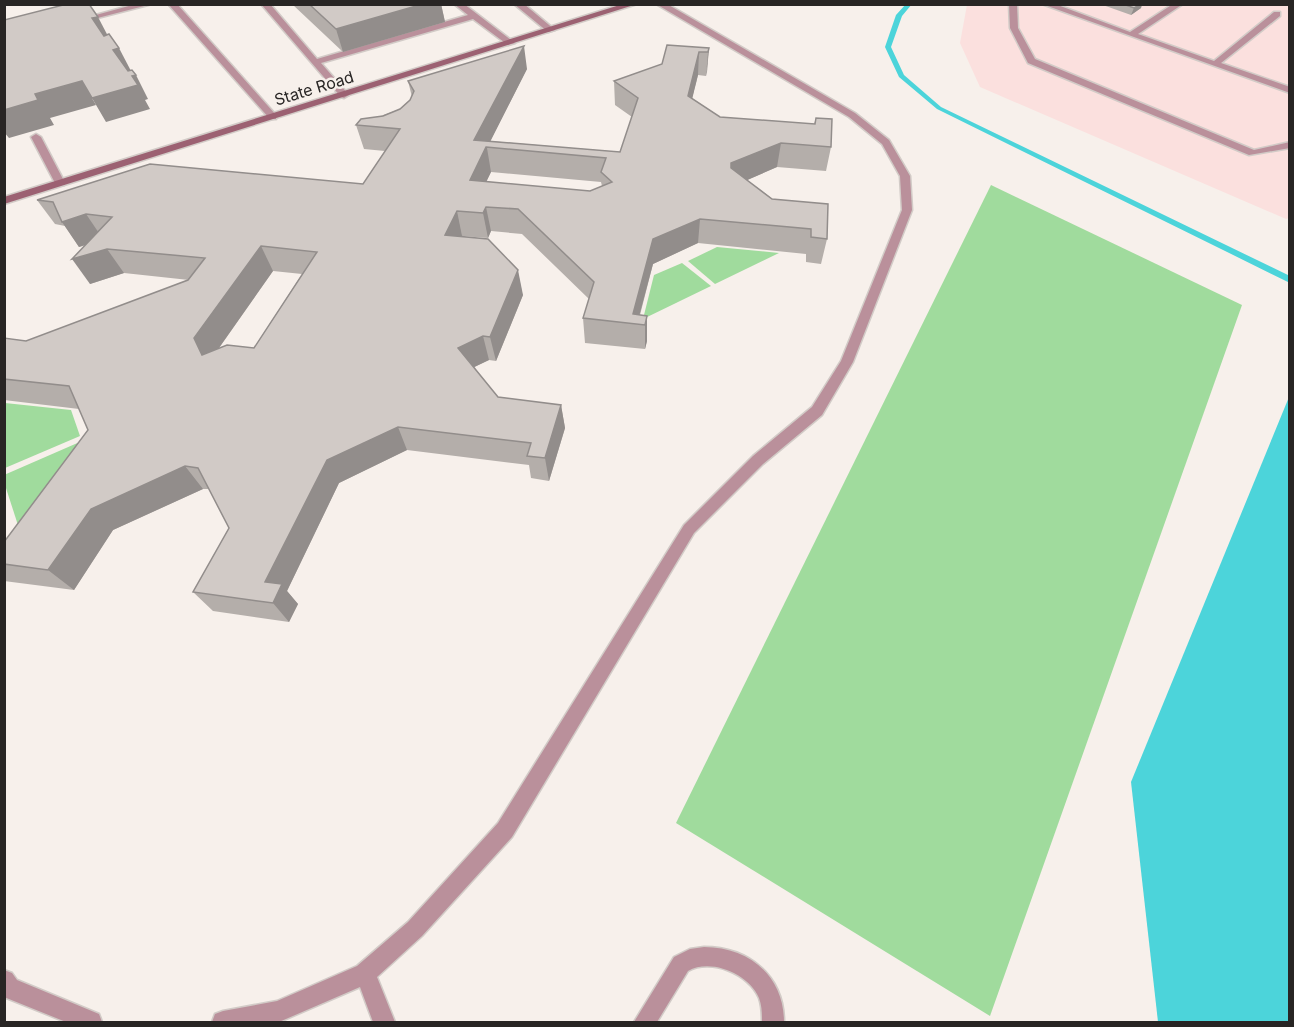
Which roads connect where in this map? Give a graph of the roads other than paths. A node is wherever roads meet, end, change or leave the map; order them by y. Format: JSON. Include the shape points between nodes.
{"nodes":[{"id":1,"x":148,"y":4,"type":"edge"},
{"id":2,"x":172,"y":4,"type":"edge"},
{"id":3,"x":265,"y":4,"type":"edge"},
{"id":4,"x":458,"y":4,"type":"edge"},
{"id":5,"x":518,"y":4,"type":"edge"},
{"id":6,"x":633,"y":4,"type":"edge"},
{"id":7,"x":660,"y":4,"type":"edge"},
{"id":8,"x":1013,"y":4,"type":"edge"},
{"id":9,"x":1046,"y":4,"type":"edge"},
{"id":10,"x":1179,"y":4,"type":"edge"},
{"id":11,"x":1276,"y":14,"type":"dead end"},
{"id":12,"x":474,"y":16,"type":"junction"},
{"id":13,"x":70,"y":23,"type":"edge"},
{"id":14,"x":551,"y":30,"type":"junction"},
{"id":15,"x":1131,"y":35,"type":"junction"},
{"id":16,"x":511,"y":43,"type":"junction"},
{"id":17,"x":315,"y":62,"type":"junction"},
{"id":18,"x":1215,"y":64,"type":"junction"},
{"id":19,"x":1288,"y":87,"type":"edge"},
{"id":20,"x":344,"y":95,"type":"junction"},
{"id":21,"x":273,"y":117,"type":"junction"},
{"id":22,"x":36,"y":136,"type":"dead end"},
{"id":23,"x":1290,"y":145,"type":"edge"},
{"id":24,"x":60,"y":183,"type":"junction"},
{"id":25,"x":4,"y":201,"type":"edge"},
{"id":26,"x":365,"y":974,"type":"junction"},
{"id":27,"x":4,"y":981,"type":"edge"},
{"id":28,"x":91,"y":1023,"type":"edge"},
{"id":29,"x":223,"y":1023,"type":"edge"},
{"id":30,"x":384,"y":1023,"type":"edge"},
{"id":31,"x":645,"y":1023,"type":"edge"},
{"id":32,"x":772,"y":1023,"type":"edge"}],
"edges":[{"from":1,"to":13,"type":"lane"},
{"from":2,"to":21,"type":"lane"},
{"from":3,"to":17,"type":"lane"},
{"from":4,"to":12,"type":"lane"},
{"from":5,"to":14,"type":"lane"},
{"from":6,"to":14,"type":"main road","name":"State Road"},
{"from":7,"to":26,"type":"lane","via":[[852,115],[886,142],[905,176],[907,210],[847,362],[817,411],[758,460],[689,529],[505,831],[415,929]]},
{"from":8,"to":23,"type":"lane","via":[[1014,28],[1031,62],[1252,153]]},
{"from":9,"to":15,"type":"lane"},
{"from":10,"to":15,"type":"lane"},
{"from":11,"to":18,"type":"lane"},
{"from":12,"to":16,"type":"lane"},
{"from":12,"to":17,"type":"lane"},
{"from":14,"to":16,"type":"main road","name":"State Road"},
{"from":15,"to":18,"type":"lane"},
{"from":16,"to":20,"type":"main road","name":"State Road"},
{"from":17,"to":20,"type":"lane"},
{"from":18,"to":19,"type":"lane"},
{"from":20,"to":21,"type":"main road","name":"State Road"},
{"from":21,"to":24,"type":"main road","name":"State Road"},
{"from":22,"to":24,"type":"lane"},
{"from":24,"to":25,"type":"main road","name":"State Road"},
{"from":26,"to":29,"type":"lane","via":[[278,1012]]},
{"from":26,"to":30,"type":"lane"},
{"from":27,"to":28,"type":"lane","via":[[9,987]]},
{"from":31,"to":32,"type":"lane","via":[[681,964],[698,957],[724,957],[751,970],[766,988],[774,1009]]}]}
